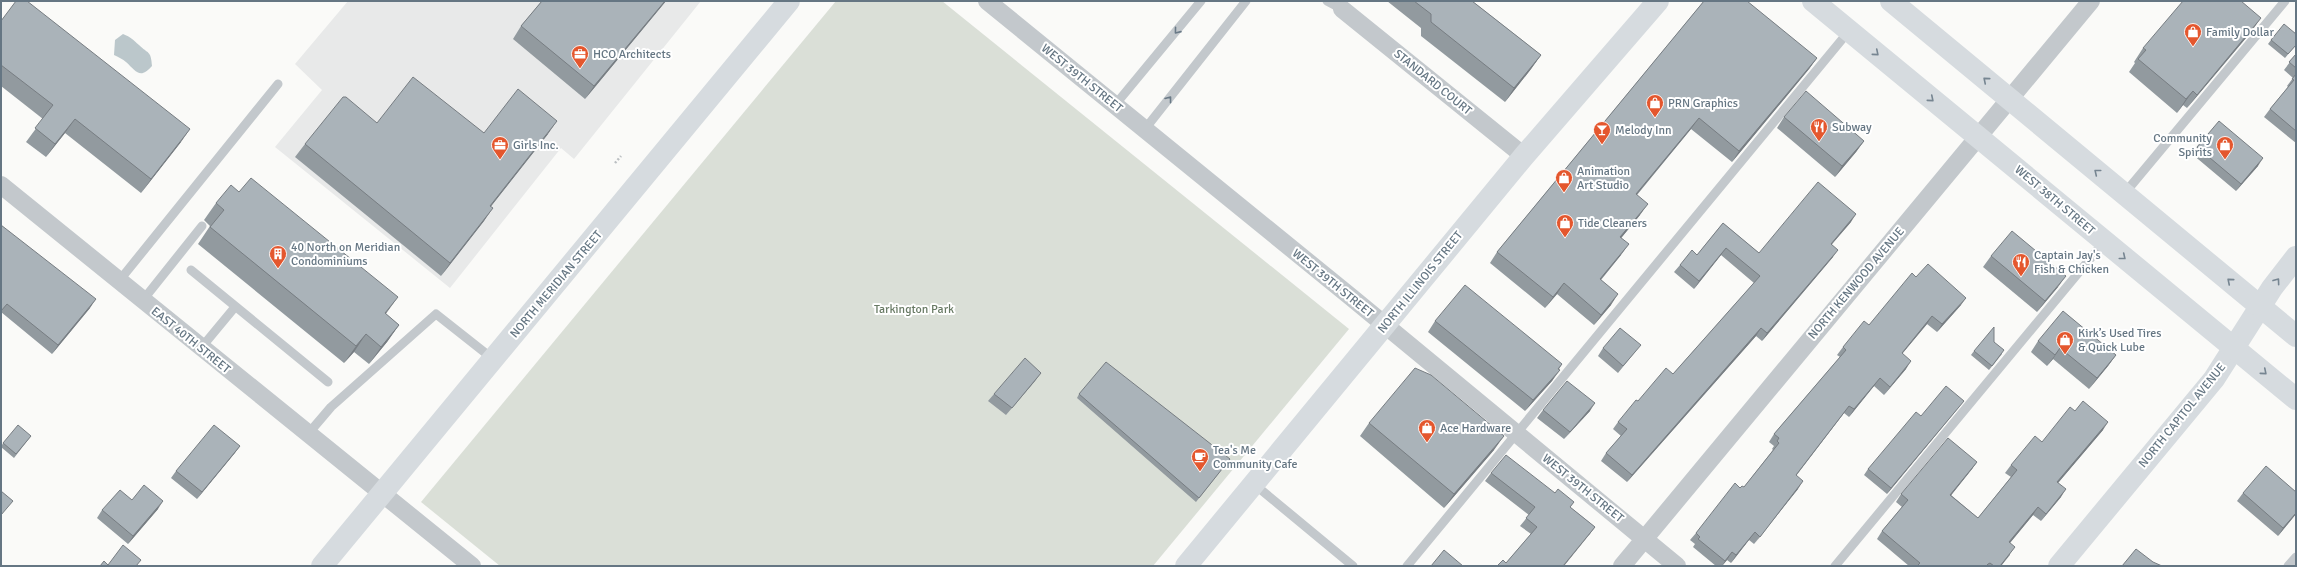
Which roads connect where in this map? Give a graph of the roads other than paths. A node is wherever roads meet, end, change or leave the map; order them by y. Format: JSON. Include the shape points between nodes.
{"nodes":[{"id":1,"x":789,"y":1,"type":"edge"},
{"id":2,"x":987,"y":1,"type":"edge"},
{"id":3,"x":1201,"y":1,"type":"edge"},
{"id":4,"x":1246,"y":1,"type":"edge"},
{"id":5,"x":1658,"y":1,"type":"edge"},
{"id":6,"x":1813,"y":1,"type":"edge"},
{"id":7,"x":1891,"y":1,"type":"edge"},
{"id":8,"x":2090,"y":1,"type":"edge"},
{"id":9,"x":2285,"y":1,"type":"edge"},
{"id":10,"x":1334,"y":5,"type":"edge"},
{"id":11,"x":1849,"y":31,"type":"junction"},
{"id":12,"x":278,"y":84,"type":"dead end"},
{"id":13,"x":2009,"y":99,"type":"junction"},
{"id":14,"x":1115,"y":105,"type":"junction"},
{"id":15,"x":1145,"y":130,"type":"junction"},
{"id":16,"x":1978,"y":137,"type":"junction"},
{"id":17,"x":1524,"y":156,"type":"junction"},
{"id":18,"x":1,"y":185,"type":"edge"},
{"id":19,"x":2124,"y":194,"type":"junction"},
{"id":20,"x":202,"y":226,"type":"dead end"},
{"id":21,"x":2104,"y":242,"type":"junction"},
{"id":22,"x":2296,"y":257,"type":"edge"},
{"id":23,"x":191,"y":270,"type":"dead end"},
{"id":24,"x":119,"y":281,"type":"junction"},
{"id":25,"x":143,"y":300,"type":"junction"},
{"id":26,"x":2260,"y":306,"type":"junction"},
{"id":27,"x":235,"y":307,"type":"junction"},
{"id":28,"x":1385,"y":326,"type":"junction"},
{"id":29,"x":2296,"y":336,"type":"edge"},
{"id":30,"x":2234,"y":347,"type":"junction"},
{"id":31,"x":202,"y":348,"type":"junction"},
{"id":32,"x":493,"y":359,"type":"junction"},
{"id":33,"x":328,"y":382,"type":"dead end"},
{"id":34,"x":2296,"y":399,"type":"edge"},
{"id":35,"x":308,"y":434,"type":"junction"},
{"id":36,"x":1516,"y":434,"type":"junction"},
{"id":37,"x":1254,"y":484,"type":"junction"},
{"id":38,"x":382,"y":494,"type":"junction"},
{"id":39,"x":1644,"y":539,"type":"junction"},
{"id":40,"x":2296,"y":557,"type":"edge"},
{"id":41,"x":322,"y":566,"type":"edge"},
{"id":42,"x":472,"y":566,"type":"edge"},
{"id":43,"x":1186,"y":566,"type":"edge"},
{"id":44,"x":1353,"y":566,"type":"edge"},
{"id":45,"x":1407,"y":566,"type":"edge"},
{"id":46,"x":1622,"y":566,"type":"edge"},
{"id":47,"x":1677,"y":566,"type":"edge"},
{"id":48,"x":1836,"y":566,"type":"edge"},
{"id":49,"x":2059,"y":566,"type":"edge"},
{"id":50,"x":2288,"y":566,"type":"edge"}],
"edges":[{"from":1,"to":32,"type":"main road","name":"NORTH MERIDIAN STREET"},
{"from":2,"to":14,"type":"street","name":"WEST 39TH STREET"},
{"from":3,"to":14,"type":"lane","one_way":true},
{"from":15,"to":4,"type":"lane","one_way":true},
{"from":5,"to":17,"type":"main road","name":"NORTH ILLINOIS STREET"},
{"from":6,"to":11,"type":"main road","name":"WEST 38TH STREET"},
{"from":13,"to":7,"type":"main road","one_way":true},
{"from":8,"to":13,"type":"street","name":"NORTH KENWOOD AVENUE"},
{"from":9,"to":19,"type":"lane"},
{"from":10,"to":17,"type":"street","name":"STANDARD COURT"},
{"from":11,"to":16,"type":"main road","name":"WEST 38TH STREET","one_way":true},
{"from":11,"to":36,"type":"lane"},
{"from":12,"to":24,"type":"lane"},
{"from":13,"to":16,"type":"street","name":"NORTH KENWOOD AVENUE"},
{"from":19,"to":13,"type":"main road","one_way":true},
{"from":14,"to":15,"type":"street","name":"WEST 39TH STREET"},
{"from":15,"to":28,"type":"street","name":"WEST 39TH STREET"},
{"from":16,"to":21,"type":"main road","name":"WEST 38TH STREET"},
{"from":16,"to":39,"type":"street","name":"NORTH KENWOOD AVENUE"},
{"from":17,"to":28,"type":"main road","name":"NORTH ILLINOIS STREET"},
{"from":18,"to":24,"type":"street","name":"EAST 40TH STREET"},
{"from":26,"to":19,"type":"main road","one_way":true},
{"from":20,"to":25,"type":"lane"},
{"from":21,"to":30,"type":"main road","name":"WEST 38TH STREET","one_way":true},
{"from":21,"to":48,"type":"lane"},
{"from":26,"to":22,"type":"main road","name":"NORTH CAPITOL AVENUE","one_way":true},
{"from":23,"to":27,"type":"lane"},
{"from":24,"to":25,"type":"street","name":"EAST 40TH STREET"},
{"from":25,"to":31,"type":"street","name":"EAST 40TH STREET"},
{"from":26,"to":29,"type":"main road"},
{"from":26,"to":30,"type":"main road","name":"NORTH CAPITOL AVENUE"},
{"from":27,"to":31,"type":"lane"},
{"from":27,"to":33,"type":"lane"},
{"from":28,"to":36,"type":"street","name":"WEST 39TH STREET"},
{"from":28,"to":37,"type":"main road","name":"NORTH ILLINOIS STREET"},
{"from":30,"to":34,"type":"main road","name":"WEST 38TH STREET","one_way":true},
{"from":30,"to":49,"type":"main road","name":"NORTH CAPITOL AVENUE","via":[[2214,379]]},
{"from":31,"to":35,"type":"street","name":"EAST 40TH STREET"},
{"from":32,"to":35,"type":"lane","via":[[436,314],[331,408]]},
{"from":32,"to":38,"type":"main road","name":"NORTH MERIDIAN STREET"},
{"from":35,"to":38,"type":"street","name":"EAST 40TH STREET"},
{"from":36,"to":39,"type":"street","name":"WEST 39TH STREET"},
{"from":36,"to":45,"type":"lane"},
{"from":37,"to":43,"type":"main road","name":"NORTH ILLINOIS STREET"},
{"from":37,"to":44,"type":"lane"},
{"from":38,"to":41,"type":"main road","name":"NORTH MERIDIAN STREET"},
{"from":38,"to":42,"type":"street","name":"EAST 40TH STREET"},
{"from":39,"to":46,"type":"street","name":"NORTH KENWOOD AVENUE"},
{"from":39,"to":47,"type":"street","name":"WEST 39TH STREET"},
{"from":40,"to":50,"type":"lane"}]}
